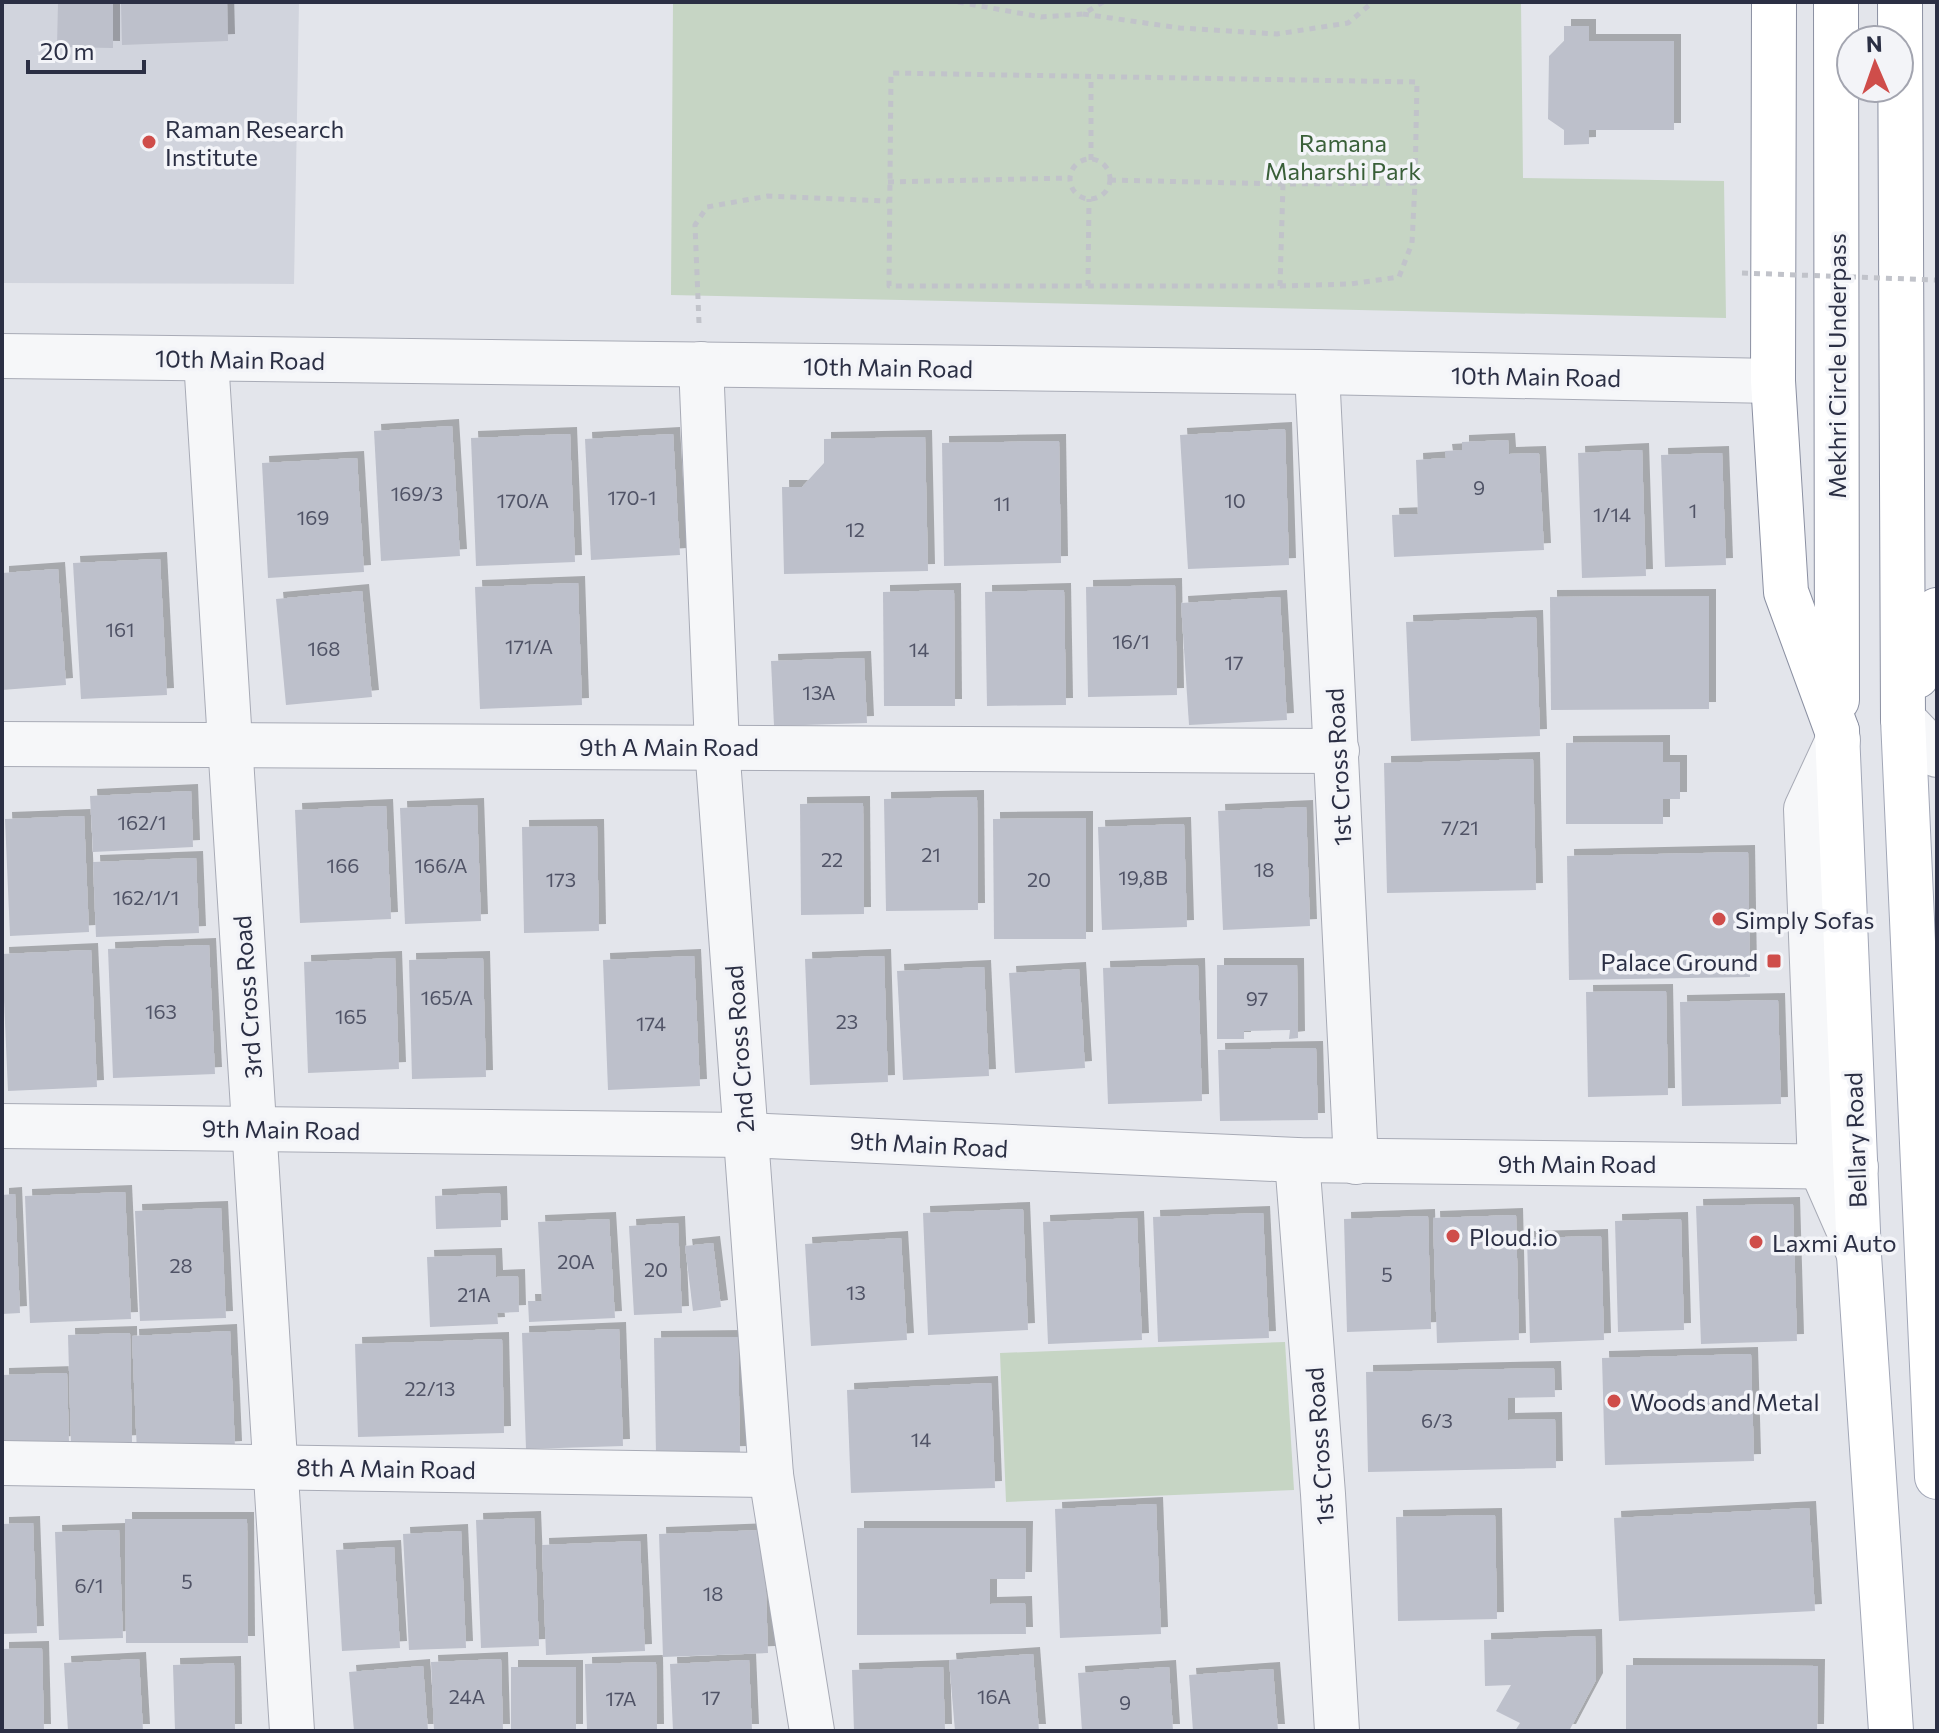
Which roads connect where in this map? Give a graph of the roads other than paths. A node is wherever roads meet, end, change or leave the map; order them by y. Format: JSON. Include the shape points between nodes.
{"nodes":[{"id":1,"x":1774,"y":2,"type":"edge"},
{"id":2,"x":1836,"y":2,"type":"edge"},
{"id":3,"x":1900,"y":2,"type":"edge"},
{"id":4,"x":2,"y":356,"type":"edge"},
{"id":5,"x":206,"y":359,"type":"junction"},
{"id":6,"x":701,"y":364,"type":"junction"},
{"id":7,"x":1317,"y":372,"type":"junction"},
{"id":8,"x":1773,"y":381,"type":"junction"},
{"id":9,"x":1937,"y":610,"type":"edge"},
{"id":10,"x":1903,"y":719,"type":"junction"},
{"id":11,"x":1837,"y":735,"type":"junction"},
{"id":12,"x":2,"y":744,"type":"edge"},
{"id":13,"x":231,"y":745,"type":"junction"},
{"id":14,"x":717,"y":746,"type":"junction"},
{"id":15,"x":1337,"y":751,"type":"junction"},
{"id":16,"x":1937,"y":755,"type":"edge"},
{"id":17,"x":2,"y":1126,"type":"edge"},
{"id":18,"x":1937,"y":1126,"type":"edge"},
{"id":19,"x":255,"y":1129,"type":"junction"},
{"id":20,"x":745,"y":1135,"type":"junction"},
{"id":21,"x":1297,"y":1160,"type":"junction"},
{"id":22,"x":1356,"y":1162,"type":"junction"},
{"id":23,"x":1838,"y":1166,"type":"junction"},
{"id":24,"x":1924,"y":1168,"type":"junction"},
{"id":25,"x":1932,"y":1225,"type":"edge"},
{"id":26,"x":1935,"y":1410,"type":"edge"},
{"id":27,"x":2,"y":1463,"type":"edge"},
{"id":28,"x":277,"y":1466,"type":"junction"},
{"id":29,"x":771,"y":1475,"type":"junction"},
{"id":30,"x":1937,"y":1477,"type":"edge"},
{"id":31,"x":292,"y":1731,"type":"edge"},
{"id":32,"x":812,"y":1731,"type":"edge"},
{"id":33,"x":1337,"y":1731,"type":"edge"},
{"id":34,"x":1891,"y":1731,"type":"edge"}],
"edges":[{"from":1,"to":8,"type":"main road"},
{"from":2,"to":11,"type":"main road","name":"Mekhri Circle Underpass"},
{"from":3,"to":10,"type":"main road"},
{"from":4,"to":5,"type":"street","name":"10th Main Road"},
{"from":5,"to":6,"type":"street","name":"10th Main Road"},
{"from":5,"to":13,"type":"street","name":"3rd Cross Road"},
{"from":6,"to":7,"type":"street","name":"10th Main Road"},
{"from":6,"to":14,"type":"street","name":"2nd Cross Road"},
{"from":7,"to":8,"type":"street","name":"10th Main Road"},
{"from":7,"to":15,"type":"street","name":"1st Cross Road"},
{"from":8,"to":11,"type":"main road","via":[[1786,592]]},
{"from":9,"to":10,"type":"main road"},
{"from":10,"to":16,"type":"street"},
{"from":10,"to":24,"type":"main road"},
{"from":11,"to":23,"type":"main road","name":"Bellary Road"},
{"from":12,"to":13,"type":"street","name":"9th A Main Road"},
{"from":13,"to":14,"type":"street","name":"9th A Main Road"},
{"from":13,"to":19,"type":"street","name":"3rd Cross Road"},
{"from":14,"to":15,"type":"street","name":"9th A Main Road"},
{"from":14,"to":20,"type":"street","name":"2nd Cross Road"},
{"from":15,"to":22,"type":"street","name":"1st Cross Road"},
{"from":17,"to":19,"type":"street","name":"9th Main Road"},
{"from":18,"to":24,"type":"street"},
{"from":19,"to":20,"type":"street","name":"9th Main Road"},
{"from":19,"to":28,"type":"street","name":"3rd Cross Road"},
{"from":20,"to":21,"type":"street","name":"9th Main Road"},
{"from":20,"to":29,"type":"street","name":"2nd Cross Road"},
{"from":21,"to":22,"type":"street","name":"9th Main Road"},
{"from":21,"to":33,"type":"street","name":"1st Cross Road"},
{"from":22,"to":23,"type":"street","name":"9th Main Road"},
{"from":23,"to":34,"type":"main road","name":"Bellary Road","via":[[1859,1255]]},
{"from":24,"to":25,"type":"main road"},
{"from":25,"to":26,"type":"main road"},
{"from":26,"to":30,"type":"main road"},
{"from":27,"to":28,"type":"street","name":"8th A Main Road"},
{"from":28,"to":29,"type":"street","name":"8th A Main Road"},
{"from":28,"to":31,"type":"street","name":"3rd Cross Road"},
{"from":29,"to":32,"type":"street","name":"2nd Cross Road"}]}
